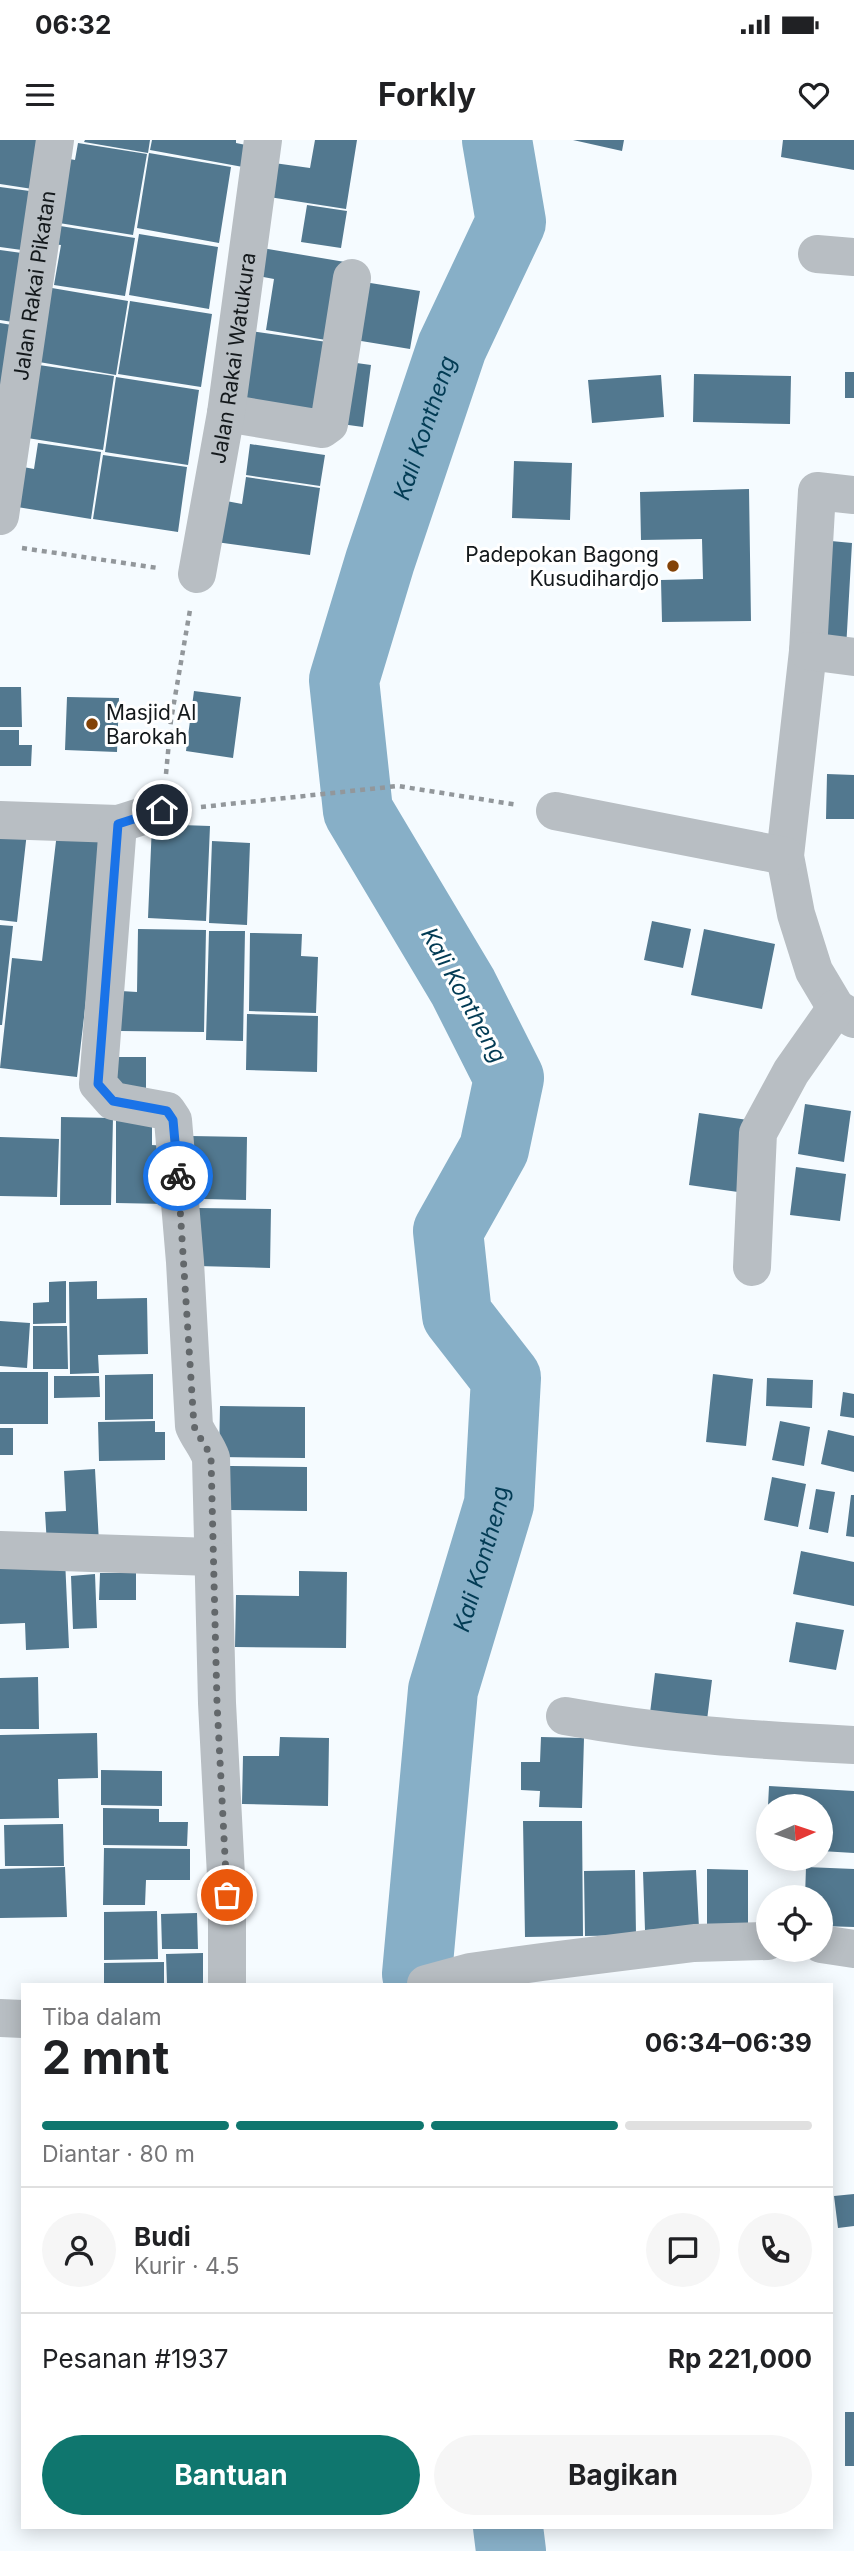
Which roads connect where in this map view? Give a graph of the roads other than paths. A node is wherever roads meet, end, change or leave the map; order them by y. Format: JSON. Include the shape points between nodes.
{"nodes":[{"id":1,"x":55,"y":140,"type":"edge"},
{"id":2,"x":263,"y":140,"type":"edge"},
{"id":3,"x":352,"y":278,"type":"dead end"},
{"id":4,"x":226,"y":412,"type":"junction"},
{"id":5,"x":854,"y":495,"type":"edge"},
{"id":6,"x":7,"y":531,"type":"edge"},
{"id":7,"x":197,"y":574,"type":"road end"},
{"id":8,"x":808,"y":651,"type":"junction"},
{"id":9,"x":854,"y":657,"type":"edge"},
{"id":10,"x":162,"y":810,"type":"road end"},
{"id":11,"x":555,"y":811,"type":"road end"},
{"id":12,"x":0,"y":820,"type":"edge"},
{"id":13,"x":118,"y":824,"type":"junction"},
{"id":14,"x":785,"y":856,"type":"junction"},
{"id":15,"x":845,"y":1014,"type":"edge"},
{"id":16,"x":752,"y":1267,"type":"dead end"},
{"id":17,"x":0,"y":1550,"type":"edge"},
{"id":18,"x":212,"y":1557,"type":"junction"},
{"id":19,"x":565,"y":1716,"type":"dead end"},
{"id":20,"x":854,"y":1745,"type":"edge"},
{"id":21,"x":756,"y":1941,"type":"edge"},
{"id":22,"x":833,"y":1946,"type":"edge"},
{"id":23,"x":854,"y":1949,"type":"edge"},
{"id":24,"x":227,"y":1983,"type":"edge"},
{"id":25,"x":430,"y":1983,"type":"edge"},
{"id":26,"x":0,"y":2018,"type":"edge"},
{"id":27,"x":21,"y":2018,"type":"edge"}],
"edges":[{"from":1,"to":6,"type":"street","name":"Jalan Rakai Pikatan"},
{"from":2,"to":4,"type":"street","name":"Jalan Rakai Watukura"},
{"from":3,"to":4,"type":"street","via":[[329,424],[322,429]]},
{"from":4,"to":7,"type":"street","name":"Jalan Rakai Watukura"},
{"from":5,"to":8,"type":"street","via":[[817,491]]},
{"from":8,"to":9,"type":"street"},
{"from":8,"to":14,"type":"street"},
{"from":10,"to":13,"type":"street"},
{"from":11,"to":14,"type":"street"},
{"from":12,"to":13,"type":"street"},
{"from":13,"to":18,"type":"street","via":[[98,1084],[113,1101],[167,1111],[173,1120],[194,1426],[211,1458]]},
{"from":14,"to":15,"type":"street","via":[[796,914],[814,971]]},
{"from":15,"to":16,"type":"street","via":[[791,1072],[758,1133]]},
{"from":17,"to":18,"type":"street"},
{"from":18,"to":24,"type":"street"},
{"from":19,"to":20,"type":"street","via":[[632,1729],[728,1739]]},
{"from":21,"to":25,"type":"street","via":[[694,1943],[470,1972]]},
{"from":22,"to":23,"type":"street"},
{"from":26,"to":27,"type":"street"}]}
